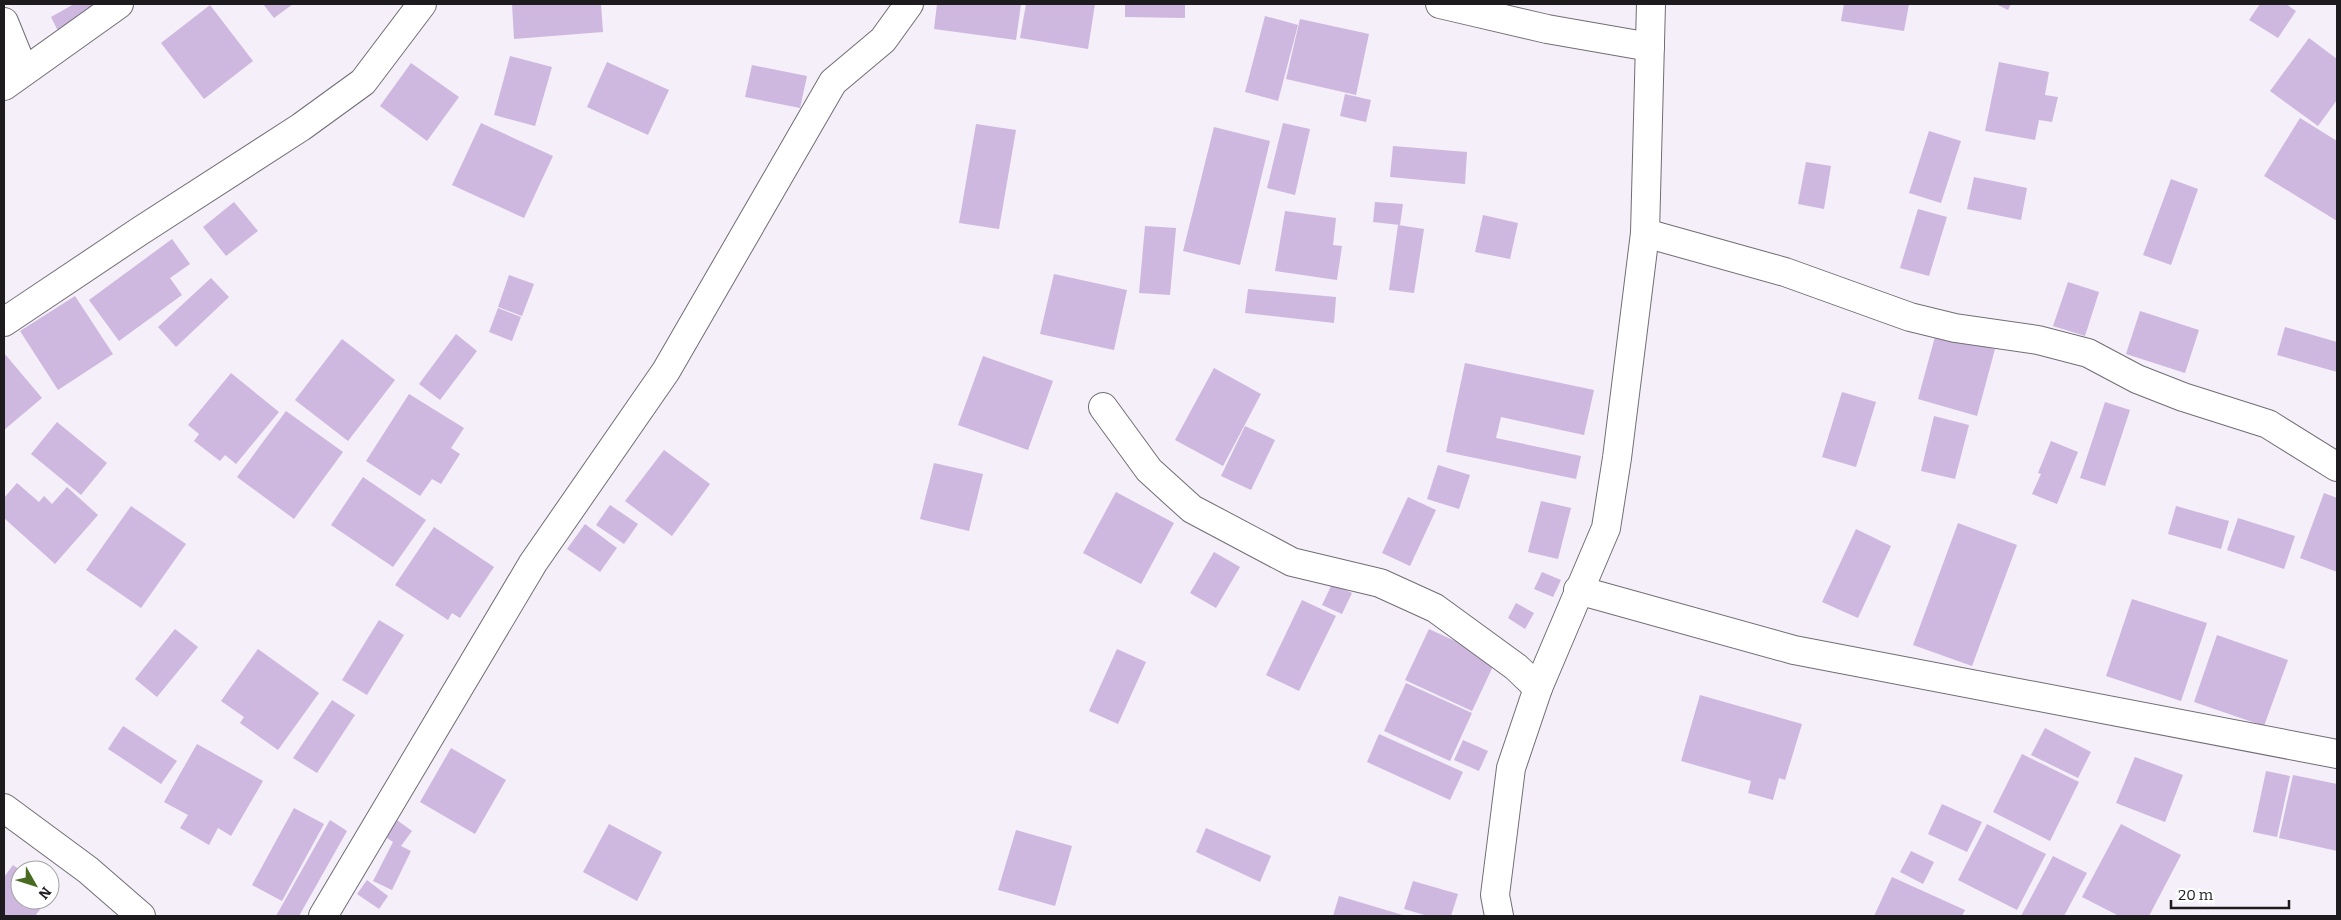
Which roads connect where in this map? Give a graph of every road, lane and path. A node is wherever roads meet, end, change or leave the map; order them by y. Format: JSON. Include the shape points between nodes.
{"nodes":[{"id":1,"x":119,"y":4,"type":"edge"},
{"id":2,"x":422,"y":4,"type":"edge"},
{"id":3,"x":909,"y":4,"type":"edge"},
{"id":4,"x":1440,"y":4,"type":"edge"},
{"id":5,"x":1650,"y":4,"type":"edge"},
{"id":6,"x":4,"y":22,"type":"edge"},
{"id":7,"x":1650,"y":47,"type":"junction"},
{"id":8,"x":4,"y":74,"type":"edge"},
{"id":9,"x":4,"y":86,"type":"edge"},
{"id":10,"x":1645,"y":233,"type":"junction"},
{"id":11,"x":4,"y":322,"type":"edge"},
{"id":12,"x":1103,"y":407,"type":"dead end"},
{"id":13,"x":2337,"y":467,"type":"edge"},
{"id":14,"x":1578,"y":590,"type":"junction"},
{"id":15,"x":1538,"y":688,"type":"junction"},
{"id":16,"x":2337,"y":754,"type":"edge"},
{"id":17,"x":4,"y":808,"type":"edge"},
{"id":18,"x":141,"y":916,"type":"edge"},
{"id":19,"x":323,"y":916,"type":"edge"},
{"id":20,"x":1499,"y":916,"type":"edge"}],
"edges":[{"from":1,"to":9,"type":"street"},
{"from":2,"to":11,"type":"street","via":[[363,82],[301,128]]},
{"from":3,"to":19,"type":"street","via":[[883,40],[833,82],[666,371],[533,563]]},
{"from":4,"to":7,"type":"street"},
{"from":5,"to":7,"type":"street"},
{"from":6,"to":8,"type":"street","via":[[17,54]]},
{"from":7,"to":10,"type":"street"},
{"from":10,"to":13,"type":"street","via":[[1785,272],[1910,317],[1955,328],[2038,340],[2088,353],[2183,398],[2268,424]]},
{"from":10,"to":14,"type":"street","via":[[1606,528]]},
{"from":12,"to":15,"type":"street","via":[[1149,470],[1192,509],[1292,562],[1380,583],[1435,608],[1516,667]]},
{"from":14,"to":15,"type":"street"},
{"from":14,"to":16,"type":"street","via":[[1794,650]]},
{"from":15,"to":20,"type":"street","via":[[1511,768],[1495,895]]},
{"from":17,"to":18,"type":"street","via":[[88,870]]}]}
